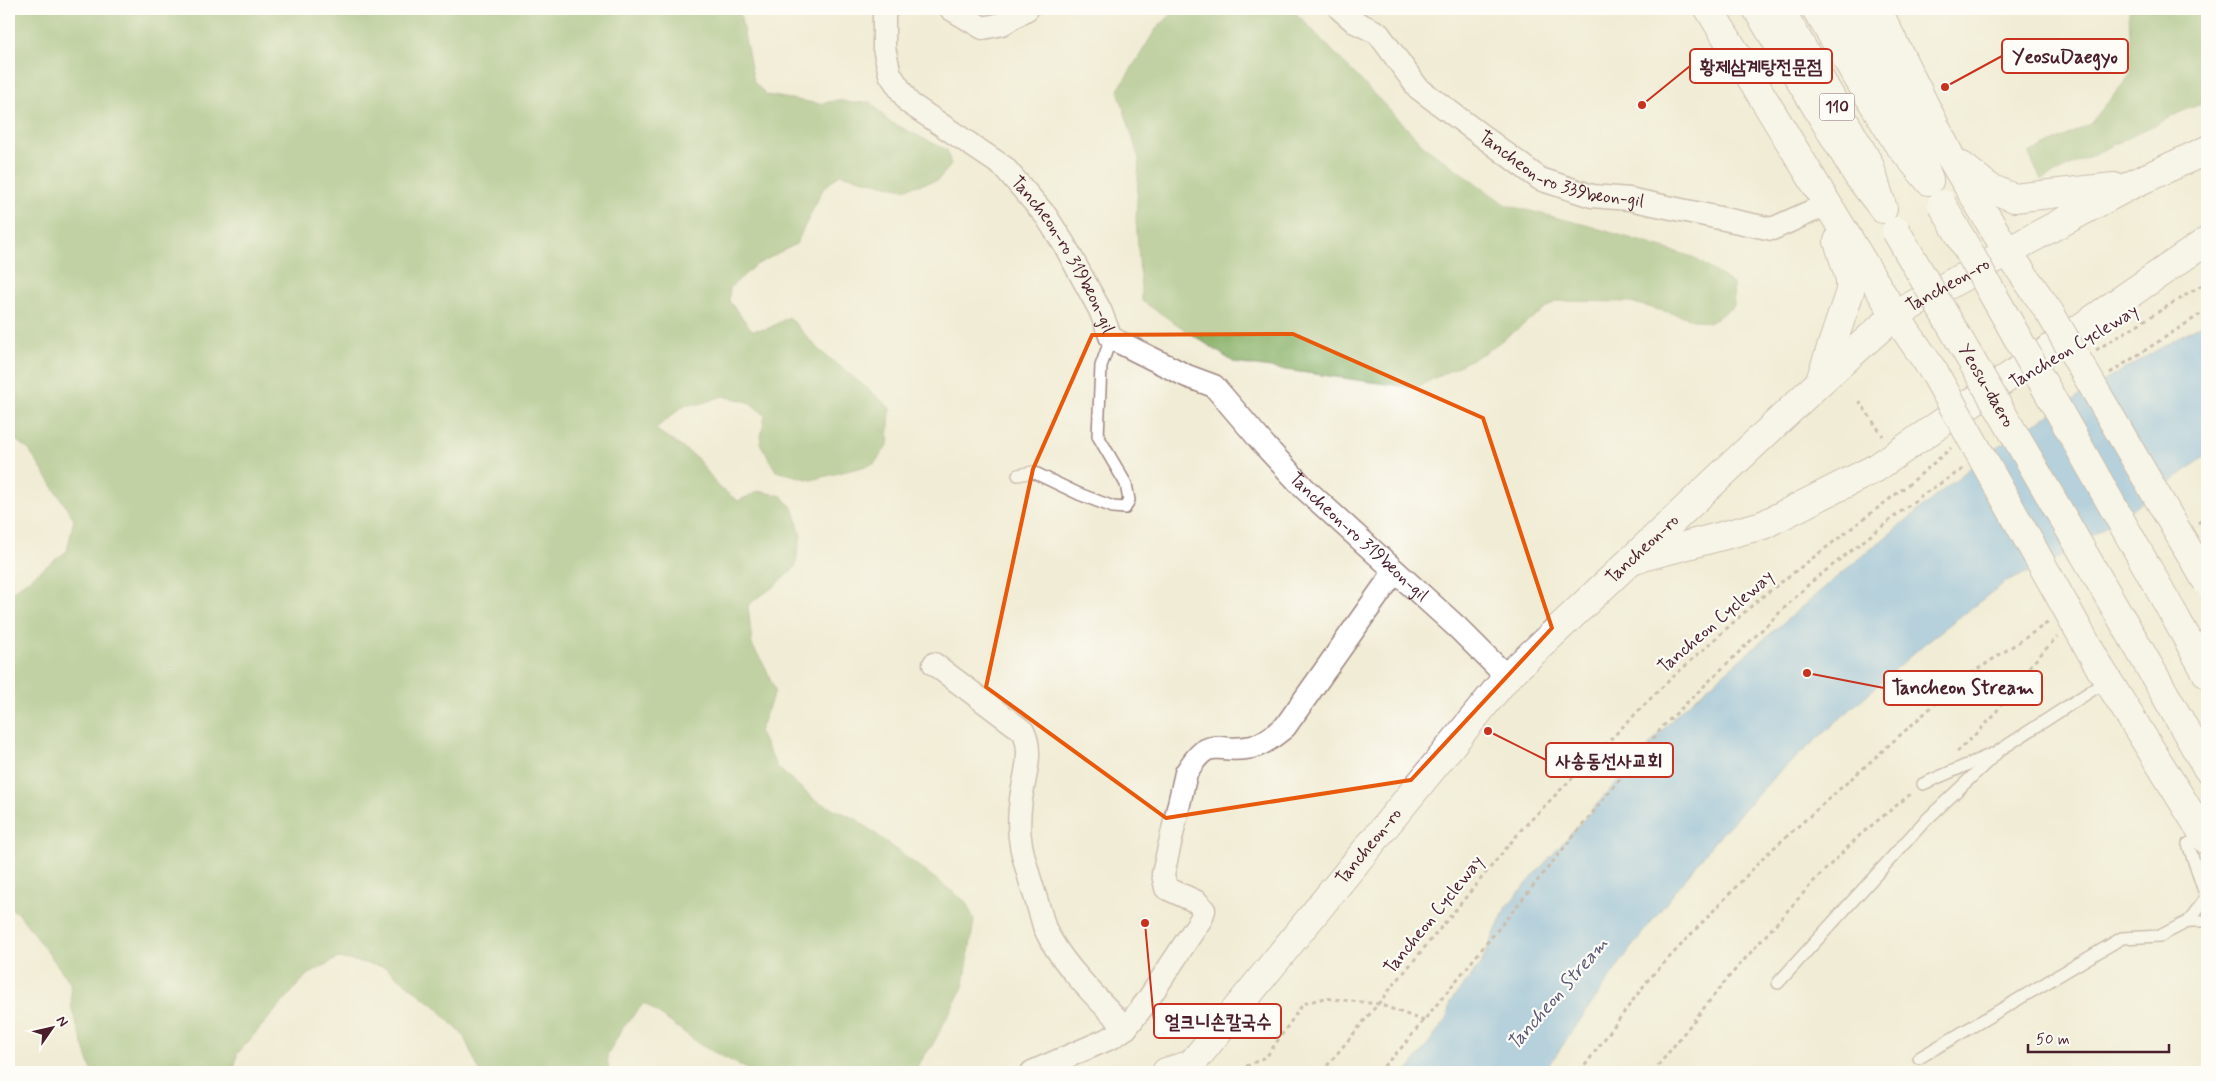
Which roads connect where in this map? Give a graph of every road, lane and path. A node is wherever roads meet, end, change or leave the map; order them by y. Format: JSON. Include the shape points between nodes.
{"nodes":[{"id":1,"x":887,"y":9,"type":"edge"},
{"id":2,"x":951,"y":9,"type":"edge"},
{"id":3,"x":1027,"y":9,"type":"edge"},
{"id":4,"x":1340,"y":9,"type":"edge"},
{"id":5,"x":1709,"y":9,"type":"edge"},
{"id":6,"x":1757,"y":9,"type":"edge"},
{"id":7,"x":1780,"y":9,"type":"edge"},
{"id":8,"x":1816,"y":9,"type":"edge"},
{"id":9,"x":1846,"y":9,"type":"edge"},
{"id":10,"x":1877,"y":9,"type":"edge"},
{"id":11,"x":2207,"y":150,"type":"edge"},
{"id":12,"x":1951,"y":158,"type":"junction"},
{"id":13,"x":1929,"y":181,"type":"junction"},
{"id":14,"x":2133,"y":184,"type":"junction"},
{"id":15,"x":1828,"y":204,"type":"junction"},
{"id":16,"x":1890,"y":220,"type":"junction"},
{"id":17,"x":2207,"y":241,"type":"edge"},
{"id":18,"x":2007,"y":251,"type":"junction"},
{"id":19,"x":2207,"y":282,"type":"edge"},
{"id":20,"x":1895,"y":315,"type":"junction"},
{"id":21,"x":1111,"y":338,"type":"junction"},
{"id":22,"x":2093,"y":351,"type":"dead end"},
{"id":23,"x":1819,"y":383,"type":"junction"},
{"id":24,"x":1859,"y":401,"type":"dead end"},
{"id":25,"x":1884,"y":438,"type":"dead end"},
{"id":26,"x":1955,"y":445,"type":"dead end"},
{"id":27,"x":1018,"y":475,"type":"dead end"},
{"id":28,"x":2207,"y":517,"type":"edge"},
{"id":29,"x":2191,"y":528,"type":"dead end"},
{"id":30,"x":1631,"y":560,"type":"junction"},
{"id":31,"x":1395,"y":571,"type":"junction"},
{"id":32,"x":2207,"y":582,"type":"edge"},
{"id":33,"x":1810,"y":583,"type":"dead end"},
{"id":34,"x":2052,"y":620,"type":"dead end"},
{"id":35,"x":934,"y":664,"type":"dead end"},
{"id":36,"x":2104,"y":674,"type":"junction"},
{"id":37,"x":2207,"y":674,"type":"edge"},
{"id":38,"x":1507,"y":677,"type":"junction"},
{"id":39,"x":2000,"y":750,"type":"junction"},
{"id":40,"x":2207,"y":768,"type":"edge"},
{"id":41,"x":1923,"y":784,"type":"dead end"},
{"id":42,"x":2206,"y":838,"type":"edge"},
{"id":43,"x":2207,"y":921,"type":"edge"},
{"id":44,"x":2189,"y":922,"type":"junction"},
{"id":45,"x":1778,"y":983,"type":"dead end"},
{"id":46,"x":1379,"y":1004,"type":"junction"},
{"id":47,"x":1424,"y":1021,"type":"junction"},
{"id":48,"x":1126,"y":1028,"type":"junction"},
{"id":49,"x":1919,"y":1058,"type":"dead end"},
{"id":50,"x":1180,"y":1070,"type":"edge"},
{"id":51,"x":1239,"y":1070,"type":"dead end"},
{"id":52,"x":1032,"y":1072,"type":"edge"},
{"id":53,"x":1322,"y":1072,"type":"edge"},
{"id":54,"x":1378,"y":1072,"type":"edge"},
{"id":55,"x":1580,"y":1072,"type":"edge"}],
"edges":[{"from":1,"to":21,"type":"street","name":"Tancheon-ro 319beon-gil","via":[[884,14],[884,48],[890,74],[909,103],[1004,166],[1046,216],[1064,244],[1100,310]]},
{"from":2,"to":3,"type":"street","via":[[983,28],[1002,24]]},
{"from":4,"to":15,"type":"street","name":"Tancheon-ro 339beon-gil","via":[[1378,33],[1418,88],[1540,179],[1592,196],[1629,199],[1772,229]]},
{"from":5,"to":15,"type":"main road"},
{"from":6,"to":16,"type":"main road","name":"Yeosu-daero","via":[[1858,176]]},
{"from":7,"to":16,"type":"main road","number":"110","via":[[1869,164]]},
{"from":8,"to":13,"type":"main road","number":"110","via":[[1896,141]]},
{"from":9,"to":13,"type":"main road","via":[[1913,134]]},
{"from":10,"to":12,"type":"main road"},
{"from":11,"to":14,"type":"main road","name":"Tancheon-ro"},
{"from":12,"to":14,"type":"main road","via":[[1990,188],[2014,198]]},
{"from":12,"to":18,"type":"main road"},
{"from":13,"to":37,"type":"main road","bridge":true},
{"from":14,"to":18,"type":"main road","name":"Tancheon-ro"},
{"from":15,"to":20,"type":"main road"},
{"from":15,"to":23,"type":"main road","via":[[1850,279],[1850,292]]},
{"from":16,"to":40,"type":"main road","name":"Yeosu-daero","bridge":true},
{"from":17,"to":30,"type":"main road","via":[[1876,468],[1763,525]]},
{"from":18,"to":20,"type":"main road","name":"Tancheon-ro"},
{"from":18,"to":32,"type":"main road","bridge":true,"via":[[2050,313]]},
{"from":19,"to":22,"type":"path","name":"Tancheon Cycleway"},
{"from":20,"to":23,"type":"main road","name":"Tancheon-ro"},
{"from":20,"to":36,"type":"main road","bridge":true,"via":[[1934,372]]},
{"from":21,"to":27,"type":"lane","via":[[1101,366],[1098,436],[1126,484],[1129,500],[1125,508],[1113,507],[1079,494],[1033,472]]},
{"from":21,"to":31,"type":"street","name":"Tancheon-ro 319beon-gil","via":[[1214,386],[1305,489]]},
{"from":23,"to":30,"type":"main road","name":"Tancheon-ro"},
{"from":24,"to":25,"type":"path"},
{"from":26,"to":46,"type":"path","name":"Tancheon Cycleway","via":[[1758,600],[1662,687],[1522,829]]},
{"from":28,"to":29,"type":"path"},
{"from":30,"to":38,"type":"main road","name":"Tancheon-ro"},
{"from":31,"to":38,"type":"street","name":"Tancheon-ro 319beon-gil"},
{"from":31,"to":48,"type":"street","via":[[1285,727],[1265,742],[1251,747],[1209,748],[1201,752],[1186,773],[1163,874],[1166,888],[1197,902],[1204,910],[1153,993]]},
{"from":33,"to":47,"type":"path","via":[[1664,725]]},
{"from":34,"to":55,"type":"path","via":[[1963,679],[1767,854],[1648,980]]},
{"from":35,"to":48,"type":"street","via":[[1024,731],[1028,751],[1021,801],[1020,844],[1044,926],[1049,938],[1092,993]]},
{"from":36,"to":39,"type":"lane"},
{"from":36,"to":42,"type":"main road"},
{"from":38,"to":50,"type":"main road","name":"Tancheon-ro"},
{"from":39,"to":41,"type":"lane"},
{"from":39,"to":45,"type":"lane","via":[[1924,823]]},
{"from":42,"to":44,"type":"lane","via":[[2188,844],[2206,897]]},
{"from":43,"to":44,"type":"lane"},
{"from":44,"to":49,"type":"lane","via":[[2160,936],[2122,938]]},
{"from":46,"to":47,"type":"path"},
{"from":46,"to":51,"type":"path","via":[[1324,998],[1303,1004],[1267,1056]]},
{"from":46,"to":53,"type":"path","name":"Tancheon Cycleway"},
{"from":47,"to":54,"type":"path"},
{"from":48,"to":52,"type":"street","via":[[1113,1037]]}]}
